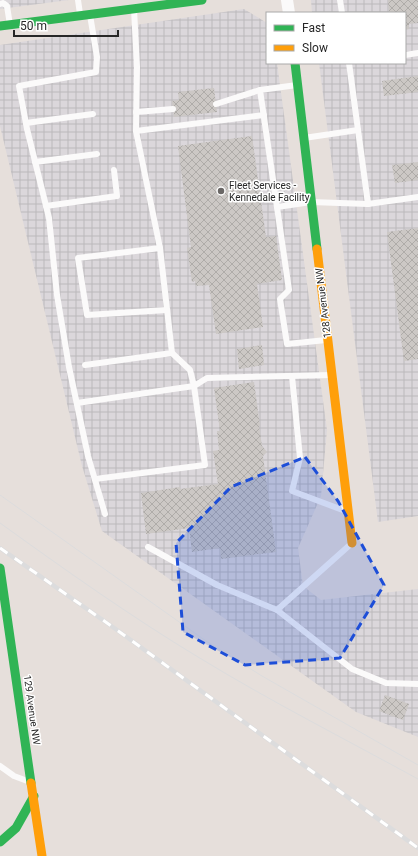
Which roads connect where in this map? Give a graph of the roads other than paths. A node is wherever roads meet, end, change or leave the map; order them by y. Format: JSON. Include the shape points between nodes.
{"nodes":[{"id":1,"x":78,"y":0,"type":"edge"},
{"id":2,"x":202,"y":0,"type":"edge"},
{"id":3,"x":287,"y":0,"type":"edge"},
{"id":4,"x":340,"y":0,"type":"edge"},
{"id":5,"x":0,"y":4,"type":"edge"},
{"id":6,"x":134,"y":9,"type":"junction"},
{"id":7,"x":289,"y":12,"type":"edge"},
{"id":8,"x":342,"y":12,"type":"edge"},
{"id":9,"x":85,"y":15,"type":"junction"},
{"id":10,"x":10,"y":25,"type":"junction"},
{"id":11,"x":0,"y":26,"type":"edge"},
{"id":12,"x":418,"y":53,"type":"edge"},
{"id":13,"x":406,"y":55,"type":"edge"},
{"id":14,"x":295,"y":64,"type":"edge"},
{"id":15,"x":349,"y":64,"type":"edge"},
{"id":16,"x":297,"y":85,"type":"junction"},
{"id":17,"x":260,"y":90,"type":"junction"},
{"id":18,"x":216,"y":104,"type":"dead end"},
{"id":19,"x":173,"y":109,"type":"dead end"},
{"id":20,"x":136,"y":112,"type":"junction"},
{"id":21,"x":93,"y":114,"type":"dead end"},
{"id":22,"x":264,"y":115,"type":"junction"},
{"id":23,"x":26,"y":123,"type":"junction"},
{"id":24,"x":358,"y":130,"type":"junction"},
{"id":25,"x":136,"y":131,"type":"junction"},
{"id":26,"x":304,"y":138,"type":"junction"},
{"id":27,"x":97,"y":154,"type":"dead end"},
{"id":28,"x":35,"y":162,"type":"junction"},
{"id":29,"x":114,"y":170,"type":"dead end"},
{"id":30,"x":418,"y":197,"type":"edge"},
{"id":31,"x":311,"y":202,"type":"junction"},
{"id":32,"x":368,"y":204,"type":"junction"},
{"id":33,"x":46,"y":206,"type":"junction"},
{"id":34,"x":277,"y":207,"type":"junction"},
{"id":35,"x":160,"y":248,"type":"junction"},
{"id":36,"x":167,"y":310,"type":"junction"},
{"id":37,"x":328,"y":340,"type":"junction"},
{"id":38,"x":172,"y":353,"type":"junction"},
{"id":39,"x":85,"y":365,"type":"dead end"},
{"id":40,"x":292,"y":376,"type":"junction"},
{"id":41,"x":332,"y":376,"type":"junction"},
{"id":42,"x":194,"y":386,"type":"junction"},
{"id":43,"x":77,"y":403,"type":"junction"},
{"id":44,"x":95,"y":479,"type":"junction"},
{"id":45,"x":349,"y":513,"type":"junction"},
{"id":46,"x":105,"y":514,"type":"dead end"},
{"id":47,"x":352,"y":543,"type":"joint"},
{"id":48,"x":148,"y":547,"type":"dead end"},
{"id":49,"x":0,"y":568,"type":"edge"},
{"id":50,"x":2,"y":597,"type":"edge"},
{"id":51,"x":277,"y":610,"type":"junction"},
{"id":52,"x":418,"y":684,"type":"edge"},
{"id":53,"x":0,"y":766,"type":"edge"},
{"id":54,"x":32,"y":783,"type":"junction"},
{"id":55,"x":34,"y":796,"type":"junction"},
{"id":56,"x":0,"y":842,"type":"edge"},
{"id":57,"x":42,"y":856,"type":"edge"}],
"edges":[{"from":1,"to":9,"type":"lane"},
{"from":2,"to":6,"type":"street"},
{"from":3,"to":7,"type":"street"},
{"from":4,"to":8,"type":"lane"},
{"from":5,"to":10,"type":"lane","via":[[7,6]]},
{"from":6,"to":9,"type":"street"},
{"from":6,"to":20,"type":"lane"},
{"from":9,"to":10,"type":"street"},
{"from":9,"to":23,"type":"lane","via":[[97,57],[96,72],[19,86]]},
{"from":10,"to":11,"type":"street"},
{"from":12,"to":13,"type":"lane"},
{"from":14,"to":16,"type":"street","name":"128 Avenue NW"},
{"from":15,"to":24,"type":"lane"},
{"from":16,"to":17,"type":"lane"},
{"from":16,"to":26,"type":"street","name":"128 Avenue NW"},
{"from":17,"to":18,"type":"lane"},
{"from":17,"to":22,"type":"lane"},
{"from":19,"to":20,"type":"lane"},
{"from":20,"to":25,"type":"lane"},
{"from":21,"to":23,"type":"lane"},
{"from":22,"to":25,"type":"lane"},
{"from":22,"to":34,"type":"lane"},
{"from":23,"to":28,"type":"lane"},
{"from":24,"to":26,"type":"lane"},
{"from":24,"to":32,"type":"lane"},
{"from":25,"to":35,"type":"lane"},
{"from":26,"to":31,"type":"street","name":"128 Avenue NW"},
{"from":27,"to":28,"type":"lane"},
{"from":28,"to":33,"type":"lane"},
{"from":29,"to":33,"type":"lane","via":[[117,196]]},
{"from":30,"to":32,"type":"lane"},
{"from":31,"to":32,"type":"lane"},
{"from":31,"to":34,"type":"lane"},
{"from":31,"to":37,"type":"street","name":"128 Avenue NW"},
{"from":33,"to":43,"type":"lane","via":[[57,296]]},
{"from":34,"to":37,"type":"lane","via":[[289,290],[280,299],[287,344]]},
{"from":35,"to":36,"type":"lane"},
{"from":35,"to":36,"type":"lane","via":[[78,258],[87,315]]},
{"from":36,"to":38,"type":"lane"},
{"from":37,"to":41,"type":"street","name":"128 Avenue NW"},
{"from":38,"to":39,"type":"lane"},
{"from":38,"to":42,"type":"lane","via":[[190,370]]},
{"from":40,"to":41,"type":"lane"},
{"from":40,"to":42,"type":"lane","via":[[207,378]]},
{"from":40,"to":45,"type":"lane","via":[[300,458],[292,491]]},
{"from":41,"to":45,"type":"street","name":"128 Avenue NW"},
{"from":42,"to":43,"type":"lane"},
{"from":42,"to":44,"type":"lane","via":[[205,465]]},
{"from":43,"to":44,"type":"lane"},
{"from":44,"to":46,"type":"lane"},
{"from":45,"to":47,"type":"street","name":"128 Avenue NW"},
{"from":47,"to":51,"type":"lane"},
{"from":48,"to":51,"type":"lane","via":[[217,585]]},
{"from":49,"to":50,"type":"street","name":"129 Avenue NW"},
{"from":50,"to":54,"type":"street","name":"129 Avenue NW"},
{"from":51,"to":52,"type":"lane","via":[[352,669],[386,683]]},
{"from":53,"to":54,"type":"lane","via":[[14,776]]},
{"from":54,"to":55,"type":"street","name":"129 Avenue NW"},
{"from":55,"to":56,"type":"street","via":[[20,825]]},
{"from":55,"to":57,"type":"street","name":"129 Avenue NW"}]}
